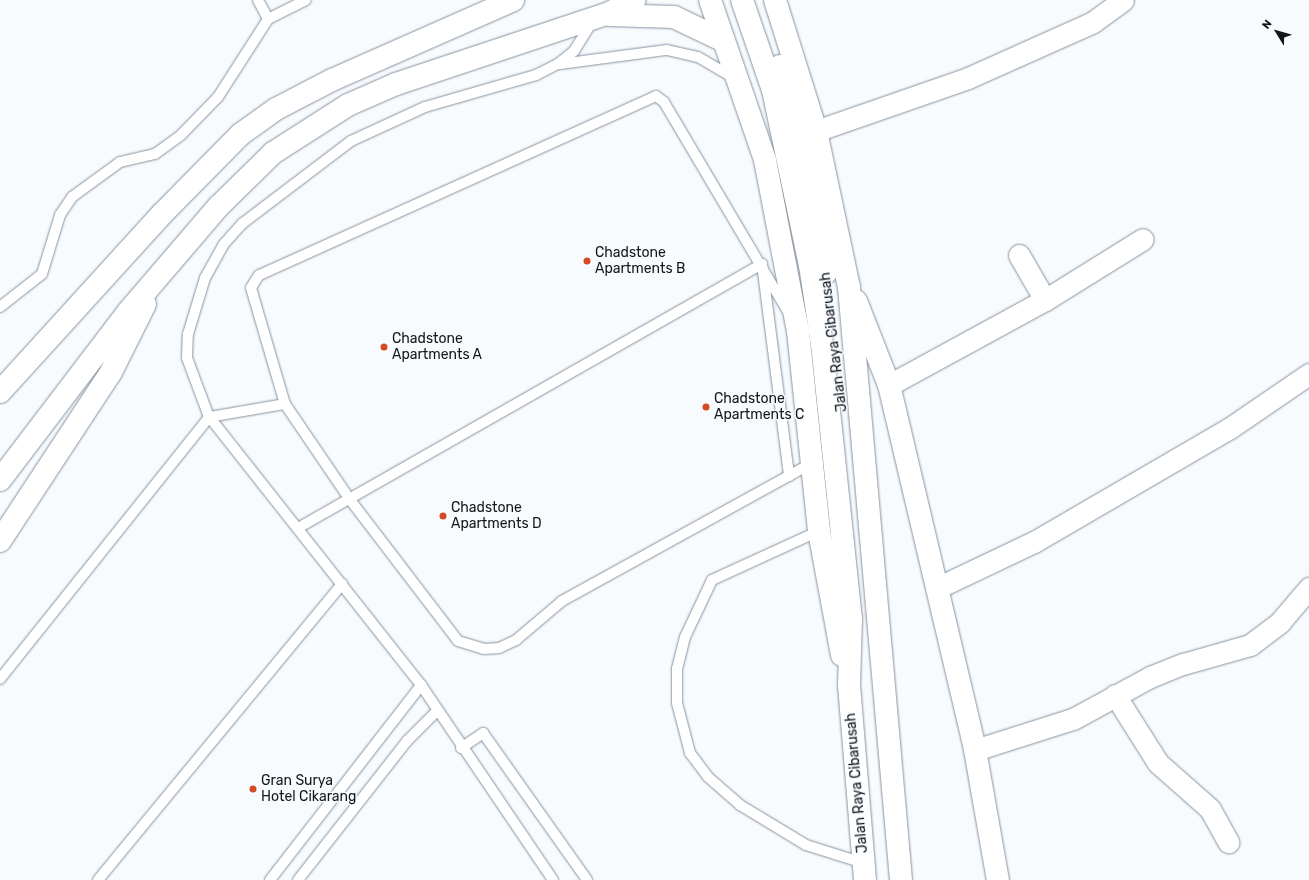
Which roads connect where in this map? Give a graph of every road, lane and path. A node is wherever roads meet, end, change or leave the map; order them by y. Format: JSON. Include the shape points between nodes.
{"nodes":[{"id":1,"x":258,"y":0,"type":"edge"},
{"id":2,"x":306,"y":0,"type":"edge"},
{"id":3,"x":513,"y":0,"type":"edge"},
{"id":4,"x":635,"y":0,"type":"edge"},
{"id":5,"x":742,"y":0,"type":"edge"},
{"id":6,"x":756,"y":0,"type":"edge"},
{"id":7,"x":775,"y":0,"type":"edge"},
{"id":8,"x":1123,"y":0,"type":"edge"},
{"id":9,"x":715,"y":4,"type":"edge"},
{"id":10,"x":601,"y":16,"type":"junction"},
{"id":11,"x":268,"y":19,"type":"junction"},
{"id":12,"x":724,"y":41,"type":"junction"},
{"id":13,"x":558,"y":64,"type":"junction"},
{"id":14,"x":738,"y":80,"type":"junction"},
{"id":15,"x":816,"y":131,"type":"junction"},
{"id":16,"x":1143,"y":239,"type":"dead end"},
{"id":17,"x":1019,"y":255,"type":"dead end"},
{"id":18,"x":762,"y":264,"type":"junction"},
{"id":19,"x":158,"y":278,"type":"junction"},
{"id":20,"x":849,"y":287,"type":"junction"},
{"id":21,"x":1045,"y":300,"type":"junction"},
{"id":22,"x":0,"y":307,"type":"edge"},
{"id":23,"x":798,"y":331,"type":"junction"},
{"id":24,"x":1309,"y":374,"type":"edge"},
{"id":25,"x":889,"y":385,"type":"junction"},
{"id":26,"x":0,"y":392,"type":"edge"},
{"id":27,"x":285,"y":404,"type":"junction"},
{"id":28,"x":210,"y":417,"type":"junction"},
{"id":29,"x":812,"y":463,"type":"junction"},
{"id":30,"x":789,"y":476,"type":"junction"},
{"id":31,"x":0,"y":480,"type":"edge"},
{"id":32,"x":351,"y":501,"type":"junction"},
{"id":33,"x":298,"y":528,"type":"junction"},
{"id":34,"x":819,"y":531,"type":"junction"},
{"id":35,"x":0,"y":541,"type":"edge"},
{"id":36,"x":342,"y":584,"type":"junction"},
{"id":37,"x":937,"y":588,"type":"junction"},
{"id":38,"x":1309,"y":588,"type":"edge"},
{"id":39,"x":857,"y":616,"type":"junction"},
{"id":40,"x":0,"y":679,"type":"edge"},
{"id":41,"x":420,"y":685,"type":"junction"},
{"id":42,"x":849,"y":685,"type":"junction"},
{"id":43,"x":884,"y":690,"type":"junction"},
{"id":44,"x":1115,"y":694,"type":"junction"},
{"id":45,"x":437,"y":712,"type":"junction"},
{"id":46,"x":462,"y":748,"type":"junction"},
{"id":47,"x":975,"y":750,"type":"junction"},
{"id":48,"x":1228,"y":842,"type":"dead end"},
{"id":49,"x":864,"y":871,"type":"edge"},
{"id":50,"x":276,"y":878,"type":"edge"},
{"id":51,"x":98,"y":880,"type":"edge"},
{"id":52,"x":298,"y":880,"type":"edge"},
{"id":53,"x":553,"y":880,"type":"edge"},
{"id":54,"x":587,"y":880,"type":"edge"},
{"id":55,"x":901,"y":880,"type":"edge"},
{"id":56,"x":998,"y":880,"type":"edge"}],
"edges":[{"from":1,"to":11,"type":"lane"},
{"from":2,"to":11,"type":"lane"},
{"from":3,"to":26,"type":"main road","via":[[332,80],[276,109],[241,134],[162,214]]},
{"from":4,"to":10,"type":"main road"},
{"from":5,"to":39,"type":"main road","name":"Jalan Raya Cibarusah","via":[[773,90],[810,265]]},
{"from":6,"to":39,"type":"main road","name":"Jalan Raya Cibarusah","via":[[791,101],[818,219],[832,316]]},
{"from":7,"to":15,"type":"main road","name":"Jalan Raya Cibarusah"},
{"from":8,"to":15,"type":"street","via":[[1093,22],[975,75]]},
{"from":9,"to":12,"type":"main road","name":"Jalan Raya Cibarusah"},
{"from":10,"to":12,"type":"main road","via":[[674,17]]},
{"from":10,"to":13,"type":"lane","via":[[574,51]]},
{"from":10,"to":19,"type":"main road","via":[[396,84],[348,105],[273,153],[219,206]]},
{"from":11,"to":22,"type":"lane","via":[[218,97],[192,125],[155,154],[120,162],[72,197],[60,215],[42,274]]},
{"from":12,"to":14,"type":"main road","name":"Jalan Raya Cibarusah"},
{"from":13,"to":14,"type":"lane","via":[[666,50],[698,57]]},
{"from":13,"to":28,"type":"lane","via":[[536,75],[425,107],[351,141],[243,223],[223,245],[205,278],[188,334],[187,358]]},
{"from":14,"to":23,"type":"main road","name":"Jalan Raya Cibarusah","via":[[765,160]]},
{"from":15,"to":20,"type":"main road","name":"Jalan Raya Cibarusah"},
{"from":16,"to":21,"type":"street"},
{"from":17,"to":21,"type":"street"},
{"from":18,"to":23,"type":"lane"},
{"from":18,"to":27,"type":"lane","via":[[660,98],[651,98],[259,275],[251,288]]},
{"from":18,"to":30,"type":"lane"},
{"from":18,"to":32,"type":"lane"},
{"from":19,"to":31,"type":"main road"},
{"from":19,"to":35,"type":"main road","via":[[111,372]]},
{"from":20,"to":25,"type":"main road"},
{"from":20,"to":43,"type":"main road","name":"Jalan Raya Cibarusah"},
{"from":21,"to":25,"type":"street"},
{"from":23,"to":29,"type":"main road","name":"Jalan Raya Cibarusah"},
{"from":24,"to":37,"type":"street","via":[[1230,428],[1034,542]]},
{"from":25,"to":37,"type":"main road"},
{"from":27,"to":28,"type":"lane"},
{"from":27,"to":32,"type":"lane"},
{"from":28,"to":33,"type":"lane"},
{"from":28,"to":40,"type":"lane"},
{"from":29,"to":30,"type":"lane"},
{"from":29,"to":34,"type":"main road","name":"Jalan Raya Cibarusah"},
{"from":30,"to":32,"type":"lane","via":[[562,600],[516,640],[499,648],[484,649],[458,641]]},
{"from":32,"to":33,"type":"lane"},
{"from":33,"to":36,"type":"lane"},
{"from":34,"to":42,"type":"main road","name":"Jalan Raya Cibarusah"},
{"from":34,"to":49,"type":"lane","via":[[712,580],[685,637],[677,668],[677,703],[690,753],[708,777],[740,805],[806,845]]},
{"from":36,"to":41,"type":"lane"},
{"from":36,"to":51,"type":"lane"},
{"from":37,"to":47,"type":"main road"},
{"from":38,"to":44,"type":"street","via":[[1280,622],[1250,645],[1183,664]]},
{"from":39,"to":42,"type":"main road","name":"Jalan Raya Cibarusah"},
{"from":39,"to":43,"type":"main road","name":"Jalan Raya Cibarusah"},
{"from":41,"to":45,"type":"lane"},
{"from":41,"to":50,"type":"lane"},
{"from":42,"to":49,"type":"main road","name":"Jalan Raya Cibarusah"},
{"from":43,"to":55,"type":"main road","name":"Jalan Raya Cibarusah"},
{"from":44,"to":47,"type":"street","via":[[1073,719]]},
{"from":44,"to":48,"type":"street","via":[[1158,763],[1210,808]]},
{"from":45,"to":46,"type":"lane"},
{"from":45,"to":52,"type":"lane","via":[[407,741]]},
{"from":46,"to":53,"type":"lane"},
{"from":46,"to":54,"type":"lane","via":[[483,733]]},
{"from":47,"to":56,"type":"main road"}]}
